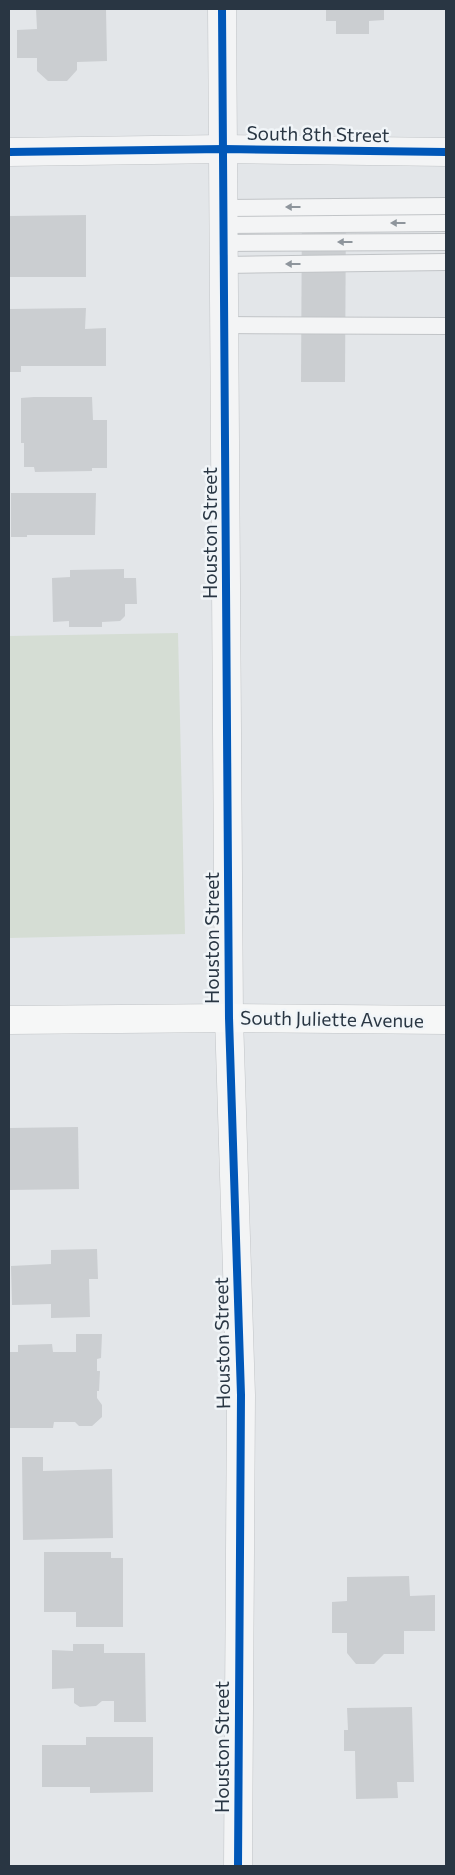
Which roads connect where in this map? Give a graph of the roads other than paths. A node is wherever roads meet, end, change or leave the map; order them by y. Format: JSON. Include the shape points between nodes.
{"nodes":[{"id":1,"x":222,"y":9,"type":"edge"},
{"id":2,"x":224,"y":149,"type":"junction"},
{"id":3,"x":9,"y":152,"type":"edge"},
{"id":4,"x":446,"y":152,"type":"edge"},
{"id":5,"x":446,"y":206,"type":"edge"},
{"id":6,"x":446,"y":223,"type":"edge"},
{"id":7,"x":225,"y":235,"type":"junction"},
{"id":8,"x":446,"y":242,"type":"edge"},
{"id":9,"x":446,"y":262,"type":"edge"},
{"id":10,"x":225,"y":325,"type":"junction"},
{"id":11,"x":446,"y":326,"type":"edge"},
{"id":12,"x":229,"y":1018,"type":"junction"},
{"id":13,"x":9,"y":1020,"type":"edge"},
{"id":14,"x":446,"y":1020,"type":"edge"},
{"id":15,"x":238,"y":1866,"type":"edge"}],
"edges":[{"from":1,"to":2,"type":"street","name":"Houston Street"},
{"from":2,"to":3,"type":"street","name":"South 8th Street"},
{"from":2,"to":4,"type":"street","name":"South 8th Street"},
{"from":2,"to":7,"type":"street","name":"Houston Street"},
{"from":5,"to":7,"type":"lane","one_way":true},
{"from":6,"to":7,"type":"lane","one_way":true},
{"from":8,"to":7,"type":"lane","one_way":true},
{"from":9,"to":7,"type":"lane","one_way":true},
{"from":7,"to":10,"type":"street","name":"Houston Street"},
{"from":10,"to":11,"type":"lane"},
{"from":10,"to":12,"type":"street","name":"Houston Street"},
{"from":12,"to":13,"type":"street","name":"South Juliette Avenue"},
{"from":12,"to":14,"type":"street","name":"South Juliette Avenue"},
{"from":12,"to":15,"type":"street","name":"Houston Street","via":[[241,1396]]}]}
